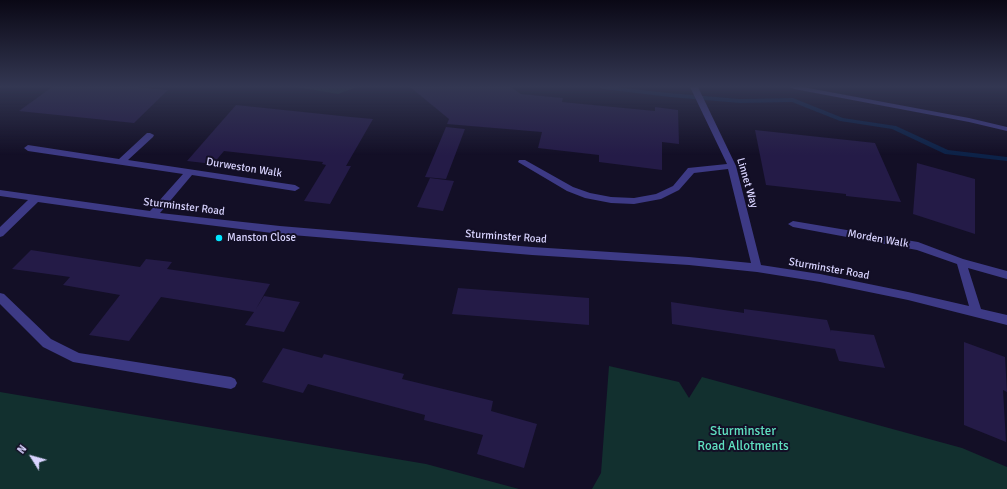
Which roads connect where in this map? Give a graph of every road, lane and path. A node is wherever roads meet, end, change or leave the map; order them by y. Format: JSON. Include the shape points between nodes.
{"nodes":[{"id":1,"x":705,"y":110,"type":"edge"},
{"id":2,"x":916,"y":110,"type":"edge"},
{"id":3,"x":1007,"y":129,"type":"edge"},
{"id":4,"x":150,"y":134,"type":"dead end"},
{"id":5,"x":28,"y":148,"type":"dead end"},
{"id":6,"x":121,"y":162,"type":"junction"},
{"id":7,"x":522,"y":162,"type":"dead end"},
{"id":8,"x":732,"y":166,"type":"junction"},
{"id":9,"x":190,"y":172,"type":"junction"},
{"id":10,"x":295,"y":188,"type":"dead end"},
{"id":11,"x":0,"y":193,"type":"edge"},
{"id":12,"x":36,"y":198,"type":"junction"},
{"id":13,"x":152,"y":215,"type":"junction"},
{"id":14,"x":793,"y":224,"type":"dead end"},
{"id":15,"x":0,"y":232,"type":"edge"},
{"id":16,"x":961,"y":262,"type":"junction"},
{"id":17,"x":757,"y":268,"type":"junction"},
{"id":18,"x":1007,"y":275,"type":"edge"},
{"id":19,"x":0,"y":297,"type":"edge"},
{"id":20,"x":976,"y":312,"type":"junction"},
{"id":21,"x":1007,"y":320,"type":"edge"},
{"id":22,"x":231,"y":383,"type":"dead end"}],
"edges":[{"from":1,"to":8,"type":"street","name":"Linnet Way"},
{"from":2,"to":3,"type":"street"},
{"from":4,"to":6,"type":"street"},
{"from":5,"to":6,"type":"street","name":"Durweston Walk"},
{"from":6,"to":9,"type":"street","name":"Durweston Walk"},
{"from":7,"to":8,"type":"street","via":[[570,190],[619,201],[658,197],[676,188],[691,170]]},
{"from":8,"to":17,"type":"street","name":"Linnet Way"},
{"from":9,"to":10,"type":"street","name":"Durweston Walk"},
{"from":9,"to":13,"type":"street","name":"Durweston Walk"},
{"from":11,"to":12,"type":"street","name":"Sturminster Road"},
{"from":12,"to":13,"type":"street","name":"Sturminster Road"},
{"from":12,"to":15,"type":"street"},
{"from":13,"to":17,"type":"street","name":"Sturminster Road","via":[[280,230],[540,252],[689,260]]},
{"from":14,"to":16,"type":"street","name":"Morden Walk","via":[[918,246]]},
{"from":16,"to":18,"type":"street","name":"Morden Walk"},
{"from":16,"to":20,"type":"street"},
{"from":17,"to":20,"type":"street","name":"Sturminster Road","via":[[820,278]]},
{"from":19,"to":22,"type":"street","via":[[46,343],[77,358]]},
{"from":20,"to":21,"type":"street","name":"Sturminster Road"}]}
